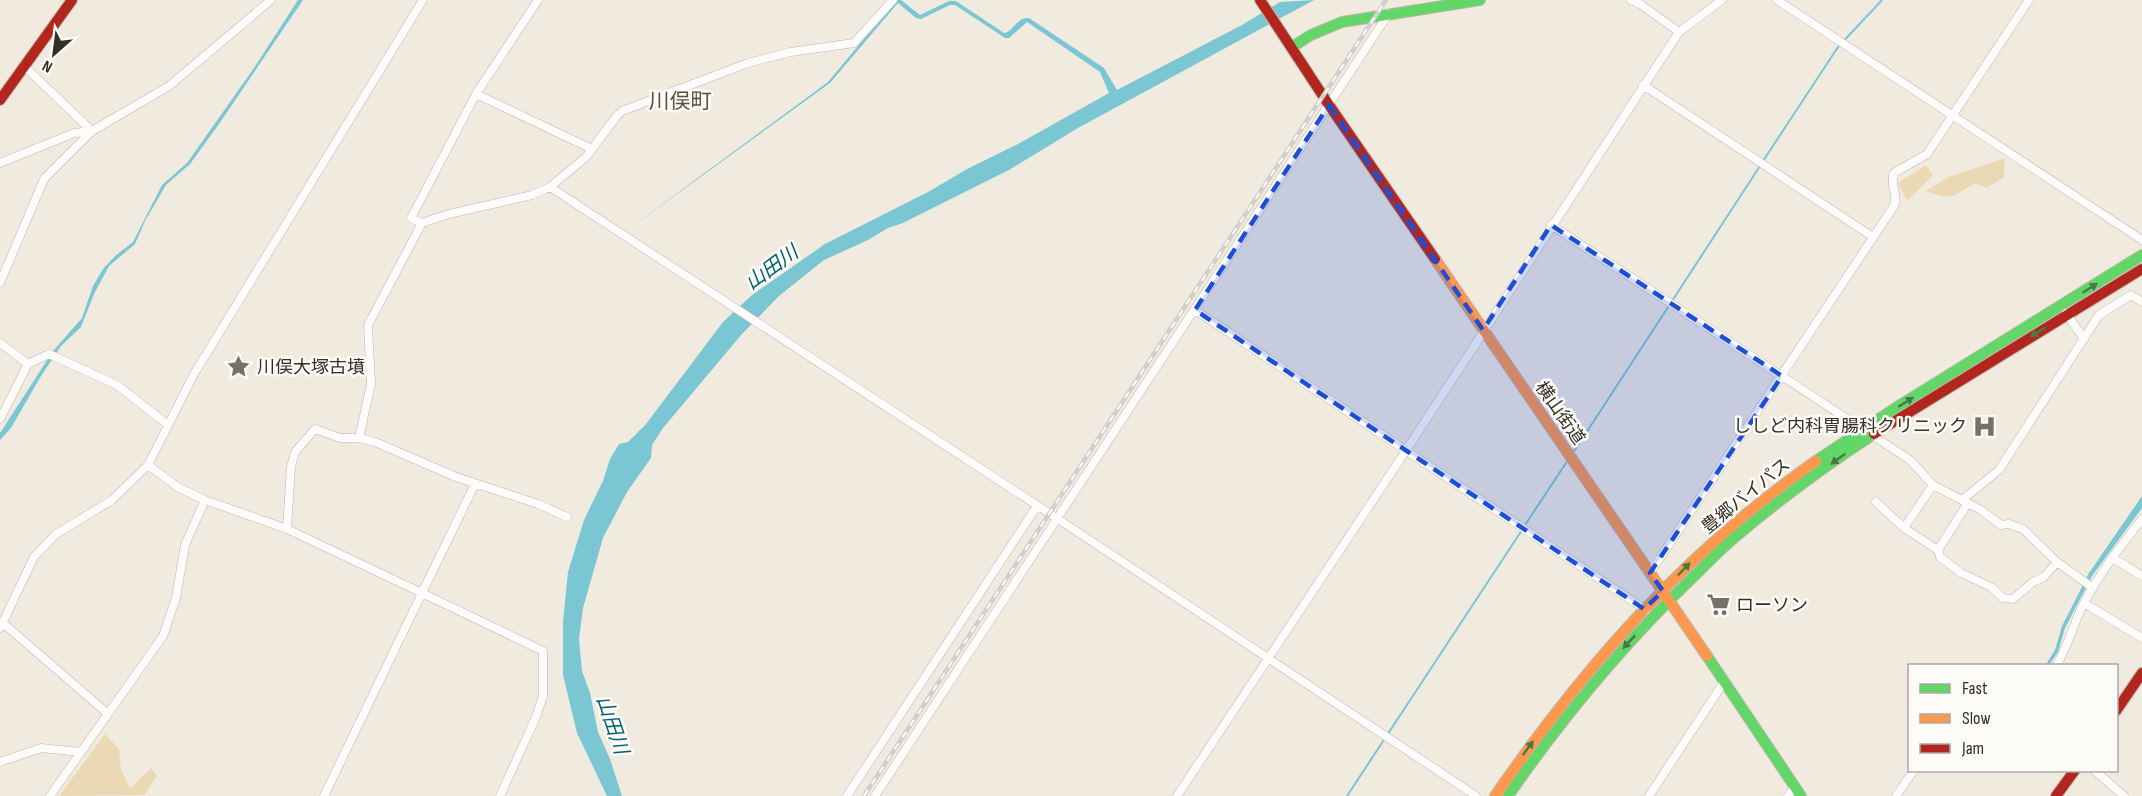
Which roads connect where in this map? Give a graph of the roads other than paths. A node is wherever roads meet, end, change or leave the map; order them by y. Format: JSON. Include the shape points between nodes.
{"nodes":[{"id":1,"x":72,"y":0,"type":"edge"},
{"id":2,"x":271,"y":0,"type":"edge"},
{"id":3,"x":423,"y":0,"type":"edge"},
{"id":4,"x":538,"y":0,"type":"edge"},
{"id":5,"x":893,"y":0,"type":"edge"},
{"id":6,"x":1260,"y":0,"type":"edge"},
{"id":7,"x":1480,"y":0,"type":"edge"},
{"id":8,"x":1631,"y":0,"type":"edge"},
{"id":9,"x":1722,"y":0,"type":"edge"},
{"id":10,"x":1777,"y":0,"type":"edge"},
{"id":11,"x":2029,"y":0,"type":"edge"},
{"id":12,"x":1389,"y":13,"type":"junction"},
{"id":13,"x":1679,"y":32,"type":"junction"},
{"id":14,"x":1292,"y":47,"type":"junction"},
{"id":15,"x":24,"y":66,"type":"junction"},
{"id":16,"x":1643,"y":85,"type":"junction"},
{"id":17,"x":476,"y":94,"type":"junction"},
{"id":18,"x":0,"y":100,"type":"edge"},
{"id":19,"x":1329,"y":105,"type":"junction"},
{"id":20,"x":1953,"y":116,"type":"junction"},
{"id":21,"x":92,"y":131,"type":"junction"},
{"id":22,"x":592,"y":149,"type":"junction"},
{"id":23,"x":0,"y":163,"type":"edge"},
{"id":24,"x":550,"y":187,"type":"junction"},
{"id":25,"x":422,"y":223,"type":"junction"},
{"id":26,"x":1551,"y":225,"type":"junction"},
{"id":27,"x":1873,"y":237,"type":"junction"},
{"id":28,"x":2142,"y":240,"type":"edge"},
{"id":29,"x":2142,"y":255,"type":"edge"},
{"id":30,"x":2142,"y":269,"type":"edge"},
{"id":31,"x":0,"y":283,"type":"edge"},
{"id":32,"x":2142,"y":302,"type":"edge"},
{"id":33,"x":1195,"y":310,"type":"junction"},
{"id":34,"x":2064,"y":310,"type":"junction"},
{"id":35,"x":1483,"y":330,"type":"junction"},
{"id":36,"x":2084,"y":339,"type":"junction"},
{"id":37,"x":0,"y":343,"type":"edge"},
{"id":38,"x":28,"y":364,"type":"junction"},
{"id":39,"x":1782,"y":376,"type":"junction"},
{"id":40,"x":0,"y":419,"type":"edge"},
{"id":41,"x":168,"y":425,"type":"junction"},
{"id":42,"x":1861,"y":429,"type":"junction"},
{"id":43,"x":1872,"y":435,"type":"junction"},
{"id":44,"x":359,"y":438,"type":"junction"},
{"id":45,"x":1407,"y":449,"type":"junction"},
{"id":46,"x":148,"y":465,"type":"junction"},
{"id":47,"x":475,"y":484,"type":"junction"},
{"id":48,"x":1933,"y":484,"type":"junction"},
{"id":49,"x":205,"y":500,"type":"junction"},
{"id":50,"x":1965,"y":501,"type":"junction"},
{"id":51,"x":1876,"y":502,"type":"dead end"},
{"id":52,"x":1037,"y":506,"type":"junction"},
{"id":53,"x":567,"y":517,"type":"dead end"},
{"id":54,"x":1058,"y":519,"type":"junction"},
{"id":55,"x":2142,"y":519,"type":"edge"},
{"id":56,"x":1904,"y":528,"type":"junction"},
{"id":57,"x":287,"y":529,"type":"junction"},
{"id":58,"x":1938,"y":550,"type":"junction"},
{"id":59,"x":2112,"y":558,"type":"junction"},
{"id":60,"x":2058,"y":562,"type":"junction"},
{"id":61,"x":1650,"y":573,"type":"junction"},
{"id":62,"x":2142,"y":576,"type":"edge"},
{"id":63,"x":2093,"y":588,"type":"junction"},
{"id":64,"x":1663,"y":591,"type":"junction"},
{"id":65,"x":422,"y":593,"type":"junction"},
{"id":66,"x":1670,"y":601,"type":"junction"},
{"id":67,"x":2084,"y":603,"type":"junction"},
{"id":68,"x":1644,"y":609,"type":"junction"},
{"id":69,"x":1653,"y":616,"type":"junction"},
{"id":70,"x":2,"y":626,"type":"edge"},
{"id":71,"x":2142,"y":638,"type":"edge"},
{"id":72,"x":1268,"y":657,"type":"junction"},
{"id":73,"x":2057,"y":664,"type":"edge"},
{"id":74,"x":2142,"y":674,"type":"edge"},
{"id":75,"x":1724,"y":682,"type":"junction"},
{"id":76,"x":2118,"y":708,"type":"edge"},
{"id":77,"x":108,"y":714,"type":"junction"},
{"id":78,"x":81,"y":752,"type":"junction"},
{"id":79,"x":0,"y":762,"type":"edge"},
{"id":80,"x":1913,"y":772,"type":"edge"},
{"id":81,"x":2074,"y":772,"type":"edge"},
{"id":82,"x":2095,"y":772,"type":"edge"},
{"id":83,"x":1795,"y":786,"type":"junction"},
{"id":84,"x":50,"y":796,"type":"edge"},
{"id":85,"x":324,"y":796,"type":"edge"},
{"id":86,"x":500,"y":796,"type":"edge"},
{"id":87,"x":847,"y":796,"type":"edge"},
{"id":88,"x":875,"y":796,"type":"edge"},
{"id":89,"x":1177,"y":796,"type":"edge"},
{"id":90,"x":1476,"y":796,"type":"edge"},
{"id":91,"x":1495,"y":796,"type":"edge"},
{"id":92,"x":1508,"y":796,"type":"edge"},
{"id":93,"x":1649,"y":796,"type":"edge"},
{"id":94,"x":1788,"y":796,"type":"edge"},
{"id":95,"x":1801,"y":796,"type":"edge"},
{"id":96,"x":1896,"y":796,"type":"edge"},
{"id":97,"x":2056,"y":796,"type":"edge"},
{"id":98,"x":2124,"y":796,"type":"edge"}],
"edges":[{"from":1,"to":15,"type":"main road"},
{"from":2,"to":21,"type":"street","via":[[169,86]]},
{"from":3,"to":41,"type":"street","via":[[194,374]]},
{"from":4,"to":17,"type":"street"},
{"from":5,"to":22,"type":"street","via":[[854,43],[790,52],[748,63],[622,111]]},
{"from":6,"to":14,"type":"main road","name":"横山街道"},
{"from":7,"to":12,"type":"main road"},
{"from":8,"to":13,"type":"street"},
{"from":9,"to":13,"type":"street"},
{"from":10,"to":20,"type":"street"},
{"from":11,"to":20,"type":"street"},
{"from":12,"to":14,"type":"main road","via":[[1342,22]]},
{"from":12,"to":19,"type":"street"},
{"from":13,"to":16,"type":"street"},
{"from":14,"to":19,"type":"main road","name":"横山街道"},
{"from":15,"to":18,"type":"main road"},
{"from":15,"to":21,"type":"street"},
{"from":16,"to":26,"type":"street"},
{"from":16,"to":27,"type":"street"},
{"from":17,"to":22,"type":"street"},
{"from":17,"to":25,"type":"street","via":[[411,218]]},
{"from":19,"to":33,"type":"street"},
{"from":19,"to":35,"type":"main road","name":"横山街道"},
{"from":20,"to":27,"type":"street","via":[[1926,154],[1894,173],[1896,201]]},
{"from":20,"to":28,"type":"street"},
{"from":21,"to":23,"type":"street","via":[[74,133]]},
{"from":21,"to":31,"type":"street","via":[[44,179]]},
{"from":22,"to":24,"type":"street"},
{"from":24,"to":25,"type":"street"},
{"from":24,"to":52,"type":"street"},
{"from":25,"to":44,"type":"street","via":[[368,325],[371,384]]},
{"from":26,"to":35,"type":"street"},
{"from":26,"to":39,"type":"street"},
{"from":27,"to":39,"type":"street"},
{"from":34,"to":29,"type":"main road","name":"豊郷バイパス","one_way":true},
{"from":30,"to":34,"type":"main road","name":"豊郷バイパス"},
{"from":32,"to":36,"type":"street","via":[[2131,295],[2098,315]]},
{"from":33,"to":45,"type":"street"},
{"from":33,"to":54,"type":"street"},
{"from":34,"to":36,"type":"street"},
{"from":42,"to":34,"type":"main road","name":"豊郷バイパス","one_way":true},
{"from":34,"to":43,"type":"main road","name":"豊郷バイパス","one_way":true},
{"from":35,"to":45,"type":"street"},
{"from":35,"to":61,"type":"main road","name":"横山街道"},
{"from":36,"to":50,"type":"street","via":[[1999,470]]},
{"from":37,"to":38,"type":"street"},
{"from":38,"to":40,"type":"street"},
{"from":38,"to":41,"type":"street","via":[[49,354],[117,385]]},
{"from":39,"to":42,"type":"street"},
{"from":39,"to":61,"type":"street"},
{"from":41,"to":46,"type":"street"},
{"from":42,"to":43,"type":"street"},
{"from":64,"to":42,"type":"main road","name":"豊郷バイパス","one_way":true,"via":[[1726,531]]},
{"from":43,"to":48,"type":"street","via":[[1910,460]]},
{"from":43,"to":66,"type":"main road","name":"豊郷バイパス","one_way":true,"via":[[1734,538]]},
{"from":44,"to":47,"type":"street"},
{"from":44,"to":57,"type":"street","via":[[340,438],[315,429],[295,452]]},
{"from":45,"to":68,"type":"street"},
{"from":45,"to":72,"type":"street"},
{"from":46,"to":49,"type":"street","via":[[179,488]]},
{"from":46,"to":70,"type":"street","via":[[112,500],[56,534],[34,557]]},
{"from":47,"to":53,"type":"street"},
{"from":47,"to":65,"type":"street"},
{"from":48,"to":50,"type":"street"},
{"from":48,"to":56,"type":"street"},
{"from":49,"to":57,"type":"street"},
{"from":49,"to":77,"type":"street","via":[[185,545],[176,598],[163,636]]},
{"from":50,"to":58,"type":"street"},
{"from":50,"to":60,"type":"street","via":[[2001,525],[2022,529]]},
{"from":51,"to":56,"type":"street"},
{"from":52,"to":54,"type":"street"},
{"from":52,"to":87,"type":"street"},
{"from":54,"to":72,"type":"street"},
{"from":54,"to":88,"type":"street"},
{"from":55,"to":59,"type":"street"},
{"from":56,"to":58,"type":"street"},
{"from":57,"to":65,"type":"street"},
{"from":58,"to":60,"type":"street","via":[[1940,557],[1961,573],[1991,587],[2003,598],[2013,599]]},
{"from":59,"to":62,"type":"street"},
{"from":59,"to":63,"type":"street"},
{"from":60,"to":63,"type":"street"},
{"from":61,"to":64,"type":"main road","name":"横山街道"},
{"from":63,"to":67,"type":"street"},
{"from":64,"to":66,"type":"main road","name":"横山街道"},
{"from":64,"to":68,"type":"main road","name":"豊郷バイパス"},
{"from":65,"to":85,"type":"street"},
{"from":65,"to":86,"type":"street","via":[[543,651],[543,696]]},
{"from":66,"to":69,"type":"main road","name":"豊郷バイパス"},
{"from":66,"to":75,"type":"main road","name":"横山街道"},
{"from":67,"to":71,"type":"street"},
{"from":67,"to":73,"type":"street"},
{"from":68,"to":69,"type":"street"},
{"from":91,"to":68,"type":"main road","name":"豊郷バイパス","one_way":true,"via":[[1540,732]]},
{"from":69,"to":92,"type":"main road","name":"豊郷バイパス","one_way":true,"via":[[1574,705]]},
{"from":70,"to":77,"type":"street"},
{"from":72,"to":89,"type":"street"},
{"from":72,"to":90,"type":"street"},
{"from":74,"to":76,"type":"main road"},
{"from":75,"to":83,"type":"main road","name":"横山街道"},
{"from":75,"to":93,"type":"street"},
{"from":77,"to":78,"type":"street"},
{"from":78,"to":79,"type":"street","via":[[41,748]]},
{"from":78,"to":84,"type":"street"},
{"from":80,"to":96,"type":"street"},
{"from":81,"to":97,"type":"main road"},
{"from":82,"to":98,"type":"street"},
{"from":83,"to":94,"type":"street"},
{"from":83,"to":95,"type":"main road","name":"横山街道"}]}
